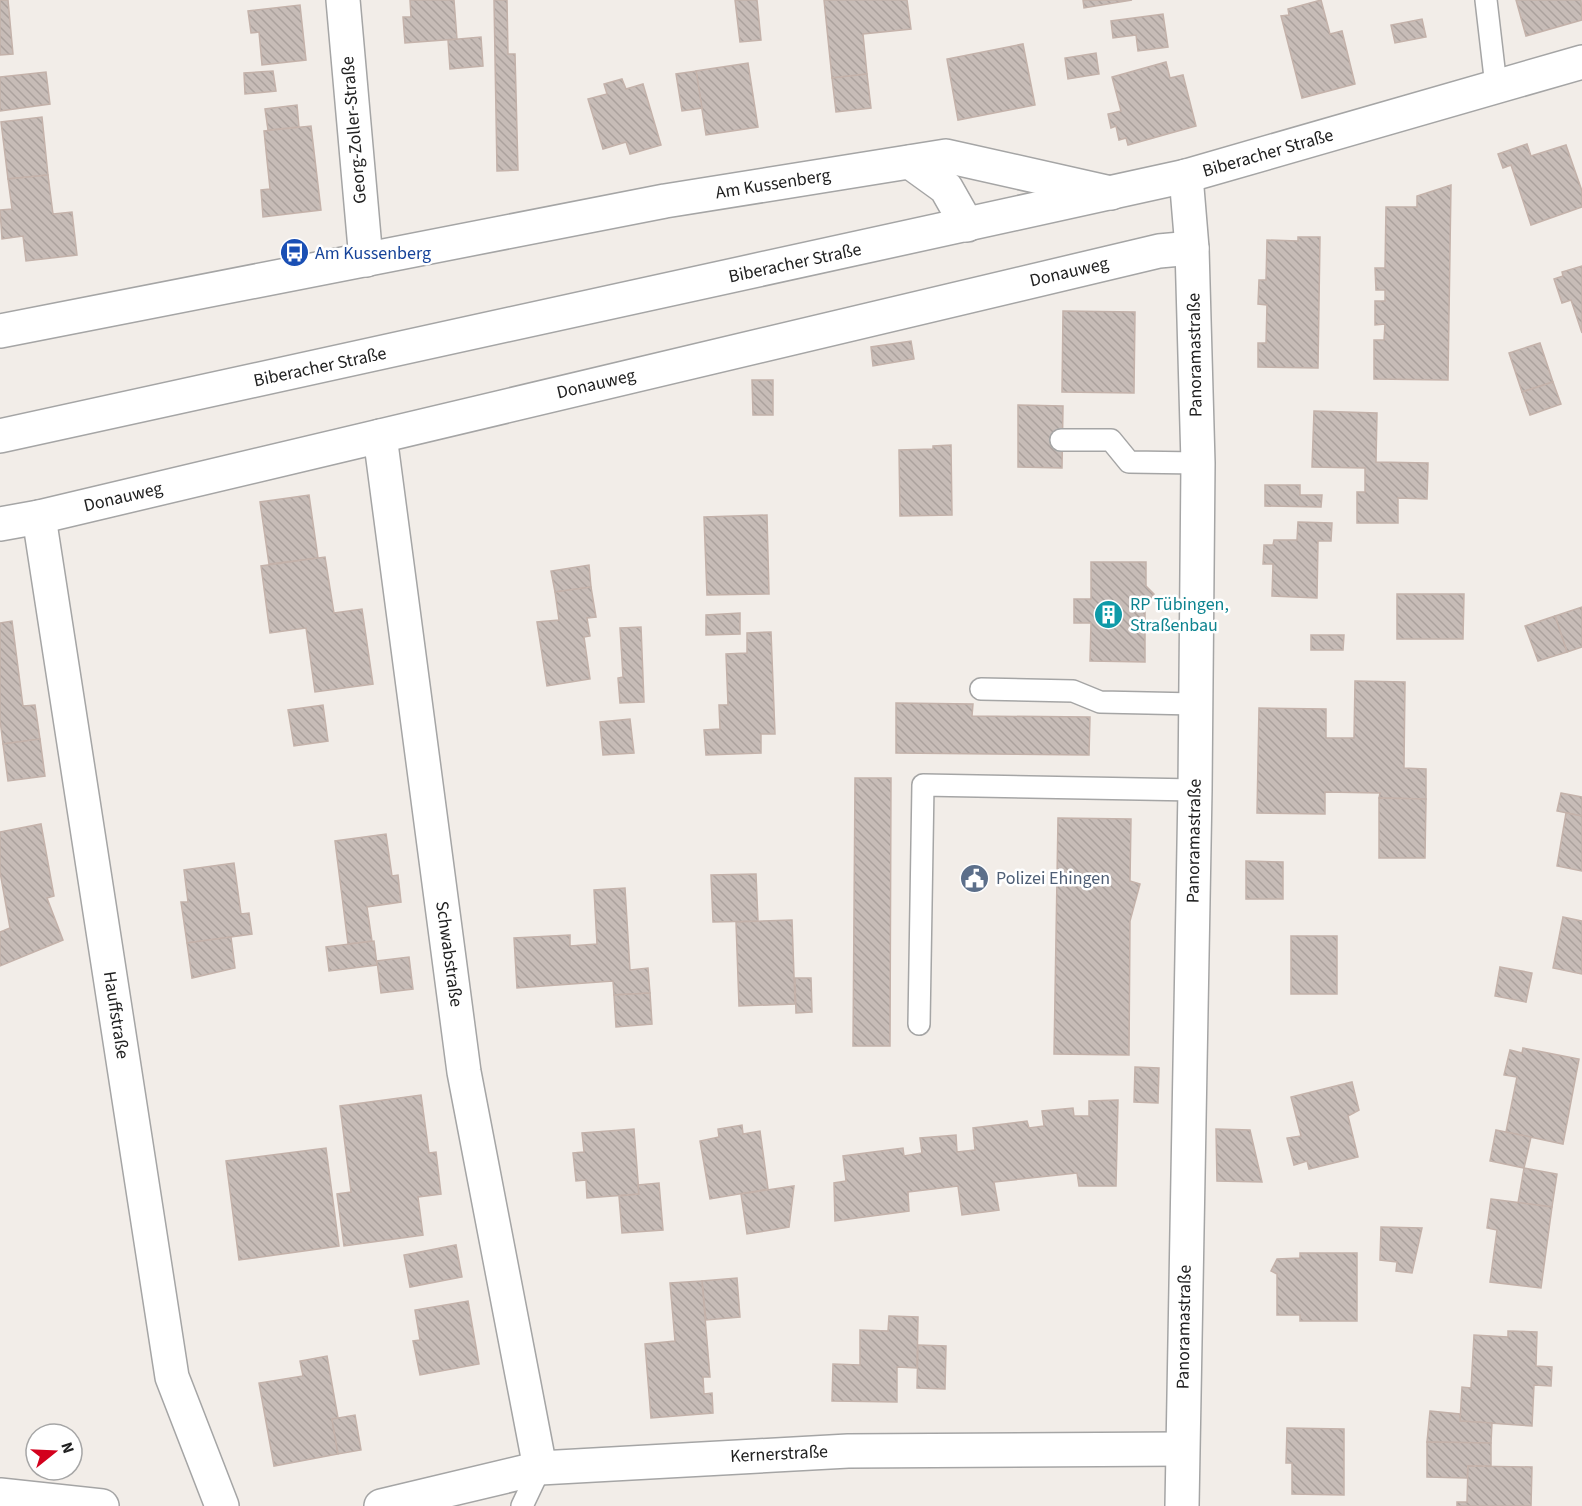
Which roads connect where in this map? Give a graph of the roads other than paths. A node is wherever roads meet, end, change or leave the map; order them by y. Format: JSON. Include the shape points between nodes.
{"nodes":[{"id":1,"x":343,"y":0,"type":"edge"},
{"id":2,"x":1486,"y":0,"type":"edge"},
{"id":3,"x":1582,"y":62,"type":"edge"},
{"id":4,"x":1497,"y":86,"type":"junction"},
{"id":5,"x":910,"y":162,"type":"junction"},
{"id":6,"x":1186,"y":176,"type":"junction"},
{"id":7,"x":1111,"y":194,"type":"junction"},
{"id":8,"x":968,"y":225,"type":"junction"},
{"id":9,"x":1192,"y":248,"type":"junction"},
{"id":10,"x":366,"y":260,"type":"junction"},
{"id":11,"x":0,"y":331,"type":"edge"},
{"id":12,"x":0,"y":436,"type":"edge"},
{"id":13,"x":380,"y":436,"type":"junction"},
{"id":14,"x":1061,"y":440,"type":"dead end"},
{"id":15,"x":1198,"y":463,"type":"junction"},
{"id":16,"x":39,"y":517,"type":"junction"},
{"id":17,"x":0,"y":524,"type":"edge"},
{"id":18,"x":981,"y":689,"type":"dead end"},
{"id":19,"x":1195,"y":704,"type":"junction"},
{"id":20,"x":1195,"y":790,"type":"junction"},
{"id":21,"x":919,"y":1024,"type":"dead end"},
{"id":22,"x":1182,"y":1449,"type":"junction"},
{"id":23,"x":540,"y":1468,"type":"junction"},
{"id":24,"x":0,"y":1495,"type":"edge"},
{"id":25,"x":102,"y":1506,"type":"edge"},
{"id":26,"x":222,"y":1506,"type":"edge"},
{"id":27,"x":381,"y":1506,"type":"edge"},
{"id":28,"x":522,"y":1506,"type":"edge"},
{"id":29,"x":1182,"y":1506,"type":"edge"}],
"edges":[{"from":1,"to":10,"type":"street","name":"Georg-Zoller-Straße"},
{"from":2,"to":4,"type":"lane"},
{"from":3,"to":4,"type":"street","name":"Biberacher Straße"},
{"from":4,"to":6,"type":"street","name":"Biberacher Straße"},
{"from":5,"to":7,"type":"street","name":"Am Kussenberg","via":[[946,156]]},
{"from":5,"to":8,"type":"street","via":[[946,188]]},
{"from":5,"to":10,"type":"street","name":"Am Kussenberg","via":[[665,201]]},
{"from":6,"to":7,"type":"street","name":"Biberacher Straße"},
{"from":6,"to":9,"type":"street","name":"Panoramastraße"},
{"from":7,"to":8,"type":"street","name":"Biberacher Straße"},
{"from":8,"to":12,"type":"street","name":"Biberacher Straße"},
{"from":9,"to":13,"type":"street","name":"Donauweg","via":[[1159,251]]},
{"from":9,"to":15,"type":"street","name":"Panoramastraße"},
{"from":10,"to":11,"type":"street","name":"Am Kussenberg"},
{"from":13,"to":16,"type":"street","name":"Donauweg"},
{"from":13,"to":23,"type":"street","name":"Schwabstraße","via":[[464,1071]]},
{"from":14,"to":15,"type":"lane","via":[[1110,440],[1129,462]]},
{"from":15,"to":19,"type":"street","name":"Panoramastraße"},
{"from":16,"to":17,"type":"street","name":"Donauweg"},
{"from":16,"to":26,"type":"street","name":"Hauffstraße","via":[[171,1377]]},
{"from":18,"to":19,"type":"lane","via":[[1073,691],[1100,702]]},
{"from":19,"to":20,"type":"street","name":"Panoramastraße"},
{"from":20,"to":21,"type":"lane","via":[[924,785]]},
{"from":20,"to":22,"type":"street","name":"Panoramastraße"},
{"from":22,"to":23,"type":"street","name":"Kernerstraße","via":[[848,1450]]},
{"from":22,"to":29,"type":"street","name":"Panoramastraße"},
{"from":23,"to":27,"type":"street","name":"Kernerstraße"},
{"from":23,"to":28,"type":"lane"},
{"from":24,"to":25,"type":"street"}]}
